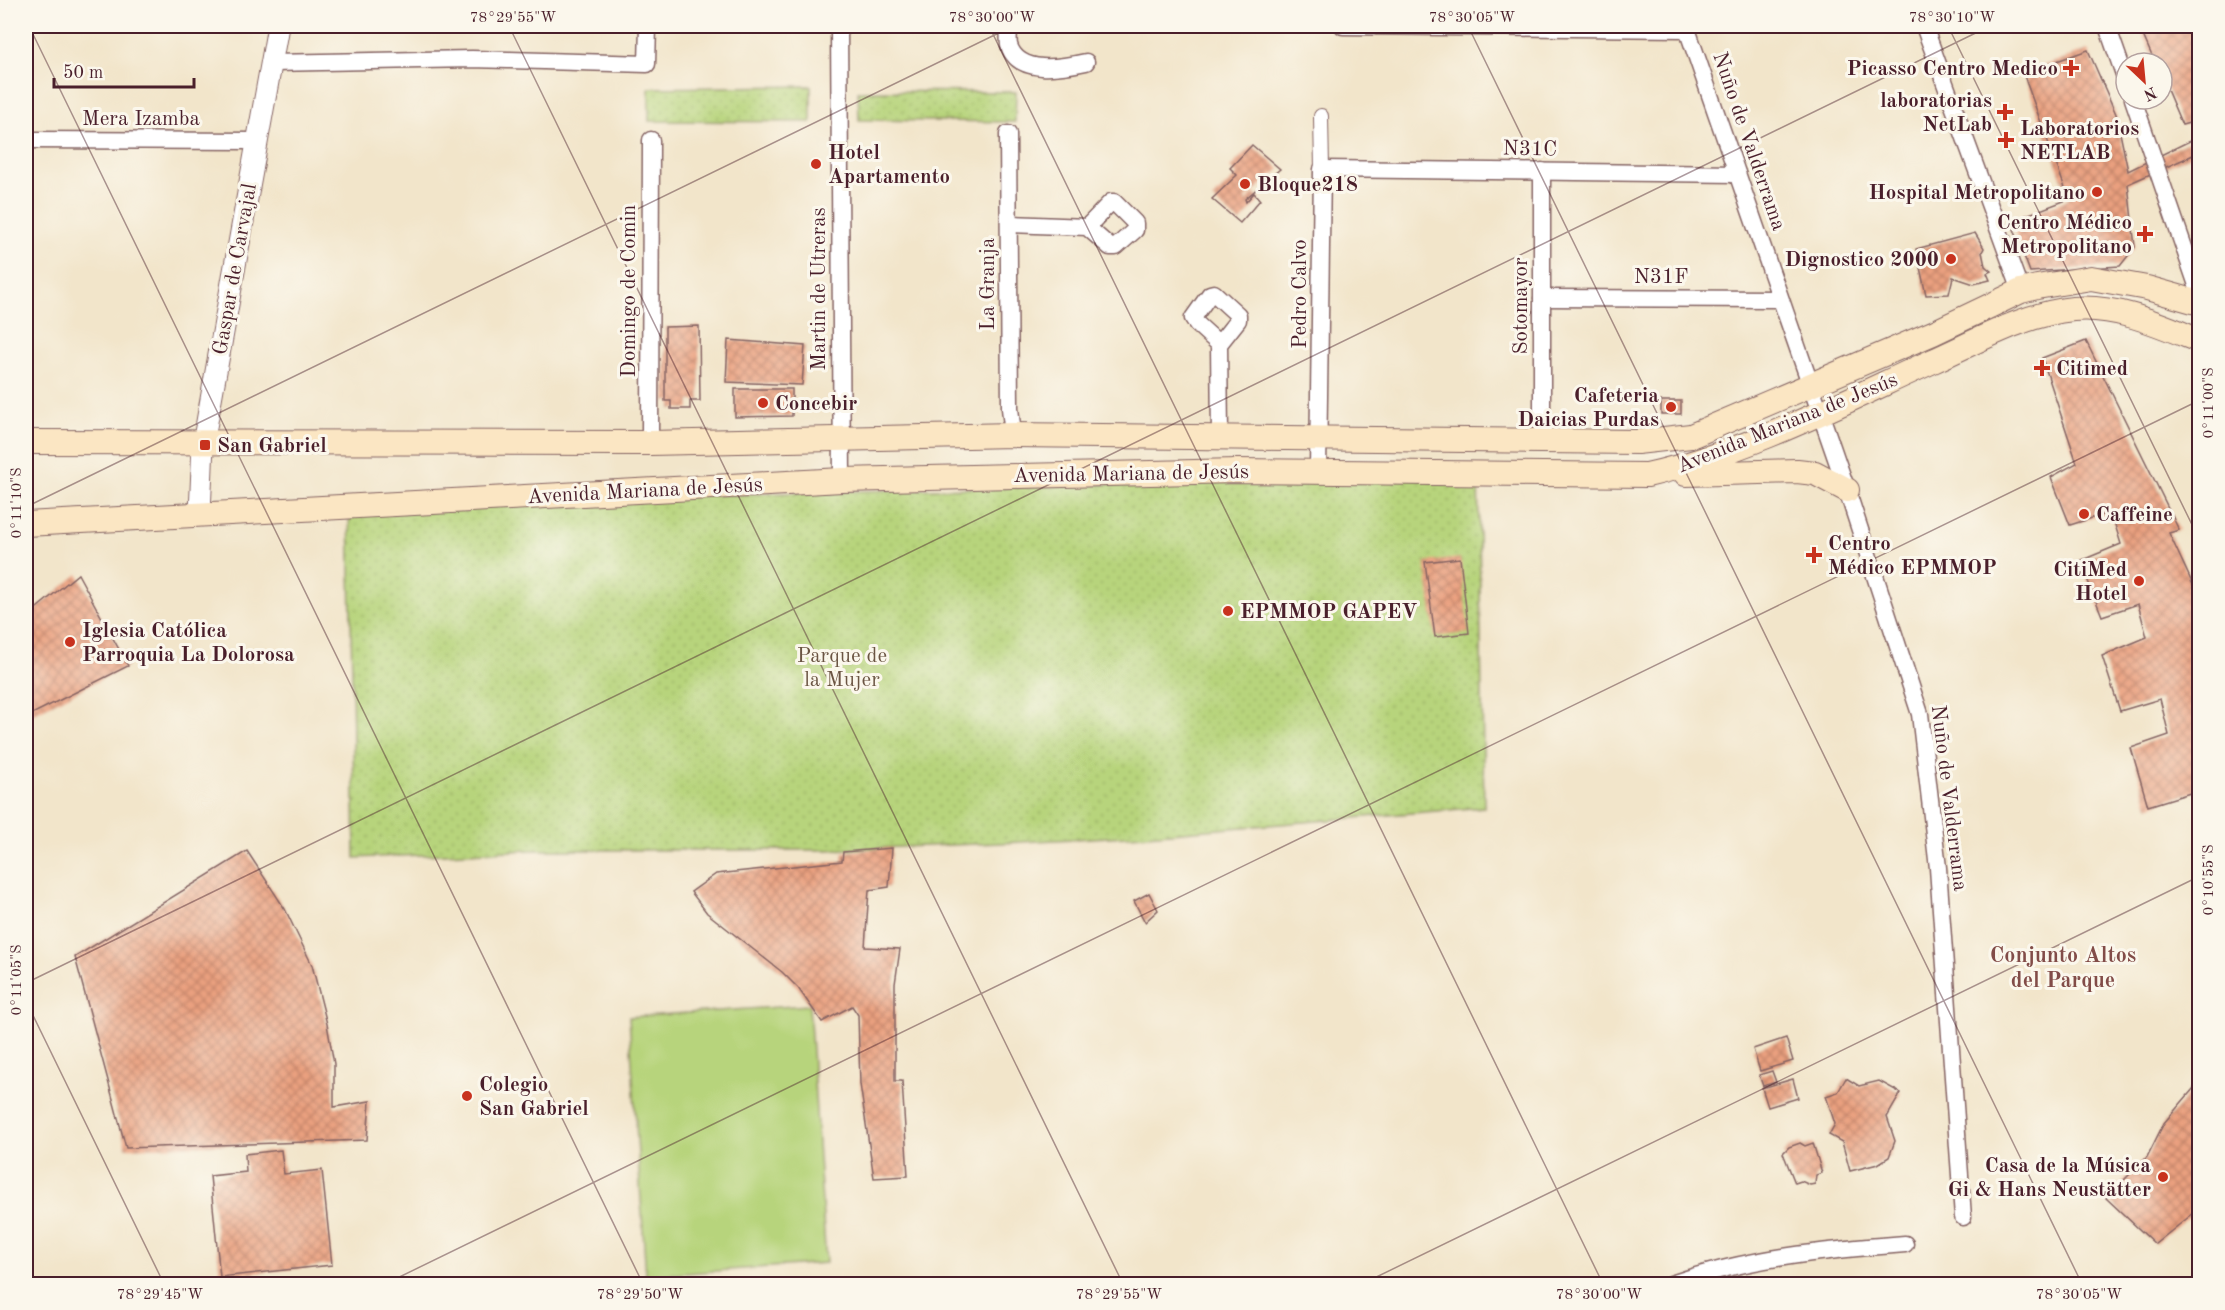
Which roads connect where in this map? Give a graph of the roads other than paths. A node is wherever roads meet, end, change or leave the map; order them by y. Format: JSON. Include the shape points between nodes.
{"nodes":[{"id":1,"x":278,"y":26,"type":"edge"},
{"id":2,"x":648,"y":26,"type":"edge"},
{"id":3,"x":839,"y":26,"type":"edge"},
{"id":4,"x":1009,"y":26,"type":"edge"},
{"id":5,"x":1343,"y":26,"type":"edge"},
{"id":6,"x":1924,"y":26,"type":"edge"},
{"id":7,"x":2107,"y":26,"type":"edge"},
{"id":8,"x":1686,"y":27,"type":"edge"},
{"id":9,"x":2116,"y":51,"type":"edge"},
{"id":10,"x":1086,"y":62,"type":"dead end"},
{"id":11,"x":272,"y":63,"type":"junction"},
{"id":12,"x":2137,"y":111,"type":"edge"},
{"id":13,"x":1321,"y":116,"type":"dead end"},
{"id":14,"x":1008,"y":134,"type":"dead end"},
{"id":15,"x":26,"y":140,"type":"edge"},
{"id":16,"x":651,"y":140,"type":"dead end"},
{"id":17,"x":256,"y":141,"type":"junction"},
{"id":18,"x":1322,"y":169,"type":"junction"},
{"id":19,"x":1542,"y":171,"type":"junction"},
{"id":20,"x":1737,"y":174,"type":"junction"},
{"id":21,"x":1010,"y":224,"type":"junction"},
{"id":22,"x":1087,"y":227,"type":"dead end"},
{"id":23,"x":2021,"y":291,"type":"junction"},
{"id":24,"x":2199,"y":294,"type":"edge"},
{"id":25,"x":1542,"y":298,"type":"junction"},
{"id":26,"x":1780,"y":299,"type":"junction"},
{"id":27,"x":2199,"y":303,"type":"edge"},
{"id":28,"x":2199,"y":341,"type":"edge"},
{"id":29,"x":1219,"y":344,"type":"dead end"},
{"id":30,"x":1810,"y":386,"type":"junction"},
{"id":31,"x":1820,"y":413,"type":"junction"},
{"id":32,"x":1013,"y":435,"type":"junction"},
{"id":33,"x":1229,"y":437,"type":"junction"},
{"id":34,"x":1320,"y":438,"type":"junction"},
{"id":35,"x":841,"y":439,"type":"junction"},
{"id":36,"x":1542,"y":441,"type":"junction"},
{"id":37,"x":26,"y":442,"type":"edge"},
{"id":38,"x":650,"y":443,"type":"junction"},
{"id":39,"x":202,"y":444,"type":"junction"},
{"id":40,"x":1238,"y":471,"type":"junction"},
{"id":41,"x":1318,"y":471,"type":"junction"},
{"id":42,"x":1647,"y":476,"type":"junction"},
{"id":43,"x":842,"y":480,"type":"junction"},
{"id":44,"x":1847,"y":490,"type":"junction"},
{"id":45,"x":200,"y":513,"type":"junction"},
{"id":46,"x":26,"y":524,"type":"edge"},
{"id":47,"x":1963,"y":1217,"type":"dead end"},
{"id":48,"x":1905,"y":1244,"type":"dead end"},
{"id":49,"x":1671,"y":1284,"type":"edge"}],
"edges":[{"from":1,"to":11,"type":"street","name":"Gaspar de Carvajal"},
{"from":2,"to":11,"type":"street","via":[[647,64],[472,59]]},
{"from":3,"to":35,"type":"street","name":"Martin de Utreras"},
{"from":4,"to":10,"type":"street","via":[[1011,48],[1038,68]]},
{"from":5,"to":8,"type":"street"},
{"from":6,"to":23,"type":"street"},
{"from":7,"to":9,"type":"street"},
{"from":8,"to":20,"type":"street","name":"Nuño de Valderrama"},
{"from":11,"to":17,"type":"street","name":"Gaspar de Carvajal"},
{"from":12,"to":24,"type":"street"},
{"from":13,"to":18,"type":"street","name":"Pedro Calvo"},
{"from":14,"to":21,"type":"street","name":"La Granja"},
{"from":15,"to":17,"type":"street","name":"Mera Izamba"},
{"from":16,"to":38,"type":"street","name":"Domingo de Comin"},
{"from":17,"to":39,"type":"street","name":"Gaspar de Carvajal"},
{"from":18,"to":19,"type":"street","name":"N31C"},
{"from":18,"to":34,"type":"street","name":"Pedro Calvo"},
{"from":19,"to":20,"type":"street","name":"N31C"},
{"from":19,"to":25,"type":"street","name":"Sotomayor"},
{"from":20,"to":26,"type":"street","name":"Nuño de Valderrama"},
{"from":21,"to":22,"type":"street"},
{"from":21,"to":32,"type":"street","name":"La Granja"},
{"from":23,"to":27,"type":"main road","name":"Avenida Mariana de Jesús","via":[[2091,278]]},
{"from":23,"to":30,"type":"main road","name":"Avenida Mariana de Jesús"},
{"from":25,"to":26,"type":"street","name":"N31F"},
{"from":25,"to":36,"type":"street","name":"Sotomayor"},
{"from":26,"to":30,"type":"street","name":"Nuño de Valderrama"},
{"from":28,"to":31,"type":"main road","name":"Avenida Mariana de Jesús","via":[[2118,311],[2053,312],[2013,325]]},
{"from":29,"to":33,"type":"street"},
{"from":30,"to":31,"type":"street","name":"Nuño de Valderrama"},
{"from":30,"to":36,"type":"main road","name":"Avenida Mariana de Jesús","via":[[1672,440]]},
{"from":31,"to":42,"type":"main road","name":"Avenida Mariana de Jesús","via":[[1694,465]]},
{"from":31,"to":44,"type":"street","name":"Nuño de Valderrama"},
{"from":32,"to":33,"type":"main road","name":"Avenida Mariana de Jesús"},
{"from":32,"to":35,"type":"main road","name":"Avenida Mariana de Jesús"},
{"from":33,"to":34,"type":"main road","name":"Avenida Mariana de Jesús"},
{"from":33,"to":40,"type":"main road"},
{"from":34,"to":36,"type":"main road","name":"Avenida Mariana de Jesús"},
{"from":34,"to":41,"type":"street","name":"Pedro Calvo"},
{"from":35,"to":38,"type":"main road","name":"Avenida Mariana de Jesús"},
{"from":35,"to":43,"type":"street","name":"Martin de Utreras"},
{"from":37,"to":39,"type":"main road","name":"Avenida Mariana de Jesús"},
{"from":38,"to":39,"type":"main road","name":"Avenida Mariana de Jesús"},
{"from":39,"to":45,"type":"street","name":"Gaspar de Carvajal"},
{"from":40,"to":41,"type":"main road","name":"Avenida Mariana de Jesús"},
{"from":40,"to":43,"type":"main road","name":"Avenida Mariana de Jesús"},
{"from":41,"to":42,"type":"main road","name":"Avenida Mariana de Jesús"},
{"from":42,"to":44,"type":"main road","via":[[1797,471],[1815,473]]},
{"from":43,"to":45,"type":"main road","name":"Avenida Mariana de Jesús"},
{"from":44,"to":47,"type":"street","name":"Nuño de Valderrama","via":[[1923,728],[1938,868]]},
{"from":45,"to":46,"type":"main road","name":"Avenida Mariana de Jesús"},
{"from":48,"to":49,"type":"street","via":[[1814,1251],[1708,1271]]}]}
